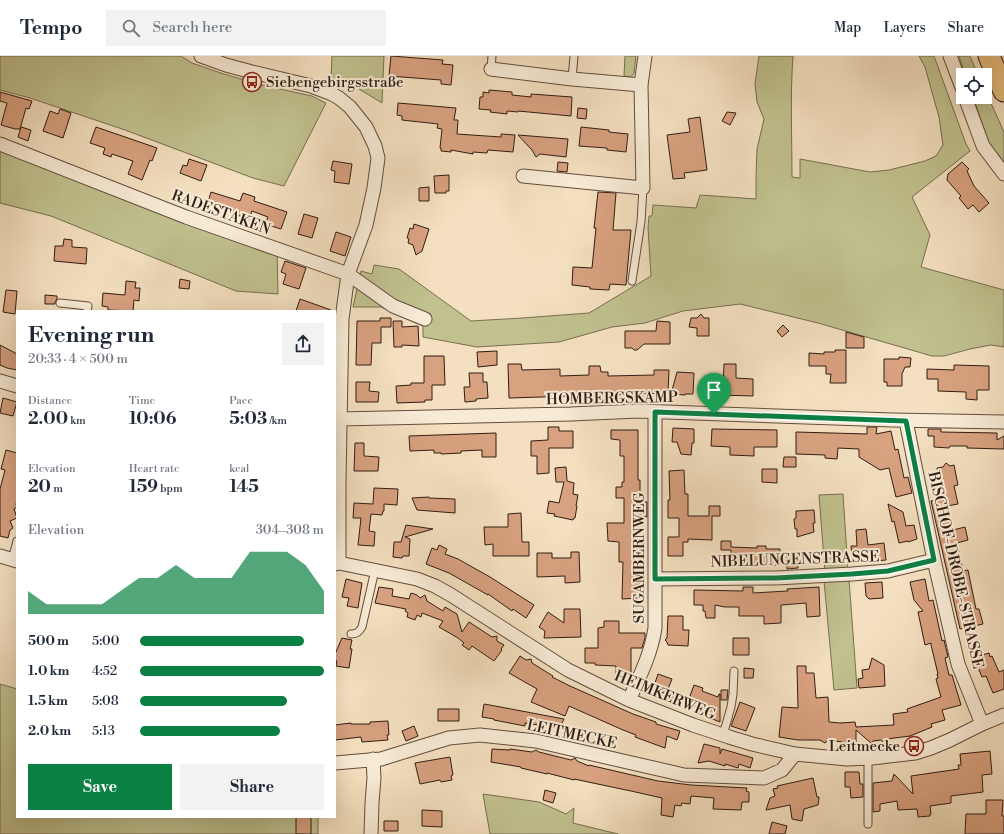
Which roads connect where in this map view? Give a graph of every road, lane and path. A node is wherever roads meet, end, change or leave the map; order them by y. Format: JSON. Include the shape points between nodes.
{"nodes":[{"id":1,"x":201,"y":56,"type":"edge"},
{"id":2,"x":574,"y":56,"type":"edge"},
{"id":3,"x":645,"y":56,"type":"edge"},
{"id":4,"x":950,"y":56,"type":"edge"},
{"id":5,"x":989,"y":56,"type":"edge"},
{"id":6,"x":492,"y":63,"type":"edge"},
{"id":7,"x":956,"y":72,"type":"edge"},
{"id":8,"x":572,"y":79,"type":"junction"},
{"id":9,"x":641,"y":85,"type":"junction"},
{"id":10,"x":1004,"y":91,"type":"edge"},
{"id":11,"x":968,"y":104,"type":"edge"},
{"id":12,"x":0,"y":144,"type":"edge"},
{"id":13,"x":1004,"y":174,"type":"edge"},
{"id":14,"x":523,"y":176,"type":"dead end"},
{"id":15,"x":643,"y":188,"type":"junction"},
{"id":16,"x":348,"y":274,"type":"junction"},
{"id":17,"x":632,"y":281,"type":"dead end"},
{"id":18,"x":60,"y":304,"type":"dead end"},
{"id":19,"x":87,"y":310,"type":"edge"},
{"id":20,"x":425,"y":319,"type":"dead end"},
{"id":21,"x":0,"y":380,"type":"edge"},
{"id":22,"x":16,"y":386,"type":"edge"},
{"id":23,"x":655,"y":412,"type":"junction"},
{"id":24,"x":340,"y":419,"type":"junction"},
{"id":25,"x":906,"y":421,"type":"junction"},
{"id":26,"x":1004,"y":422,"type":"edge"},
{"id":27,"x":337,"y":479,"type":"edge"},
{"id":28,"x":16,"y":544,"type":"edge"},
{"id":29,"x":10,"y":559,"type":"edge"},
{"id":30,"x":934,"y":560,"type":"junction"},
{"id":31,"x":337,"y":563,"type":"edge"},
{"id":32,"x":375,"y":570,"type":"junction"},
{"id":33,"x":655,"y":579,"type":"junction"},
{"id":34,"x":351,"y":634,"type":"dead end"},
{"id":35,"x":734,"y":671,"type":"dead end"},
{"id":36,"x":629,"y":700,"type":"junction"},
{"id":37,"x":1004,"y":715,"type":"edge"},
{"id":38,"x":982,"y":724,"type":"junction"},
{"id":39,"x":723,"y":735,"type":"junction"},
{"id":40,"x":795,"y":754,"type":"junction"},
{"id":41,"x":868,"y":758,"type":"junction"},
{"id":42,"x":373,"y":760,"type":"junction"},
{"id":43,"x":336,"y":763,"type":"edge"},
{"id":44,"x":868,"y":824,"type":"dead end"},
{"id":45,"x":371,"y":834,"type":"edge"}],
"edges":[{"from":1,"to":16,"type":"street","via":[[332,94],[350,107],[366,128],[378,158],[366,225]]},
{"from":2,"to":8,"type":"lane"},
{"from":3,"to":9,"type":"street"},
{"from":4,"to":7,"type":"street"},
{"from":5,"to":10,"type":"main road"},
{"from":6,"to":8,"type":"street"},
{"from":8,"to":9,"type":"street"},
{"from":9,"to":15,"type":"street"},
{"from":11,"to":13,"type":"street","via":[[983,146]]},
{"from":12,"to":16,"type":"street","name":"RADESTAKEN","via":[[186,217]]},
{"from":14,"to":15,"type":"street"},
{"from":15,"to":17,"type":"lane","via":[[641,222]]},
{"from":16,"to":20,"type":"street","name":"RADESTAKEN","via":[[393,306]]},
{"from":16,"to":24,"type":"street","via":[[342,319]]},
{"from":18,"to":19,"type":"lane","via":[[88,306]]},
{"from":21,"to":22,"type":"street"},
{"from":23,"to":24,"type":"street","name":"HOMBERGSKAMP"},
{"from":23,"to":25,"type":"street","name":"HOMBERGSKAMP"},
{"from":23,"to":33,"type":"street","name":"SUGAMBERNWEG"},
{"from":24,"to":27,"type":"street"},
{"from":25,"to":26,"type":"street","name":"HOMBERGSKAMP"},
{"from":25,"to":30,"type":"street","name":"BISCHOF-DROBE-STRASSE"},
{"from":27,"to":31,"type":"street"},
{"from":28,"to":29,"type":"lane"},
{"from":30,"to":33,"type":"street","name":"NIBELUNGENSTRASSE","via":[[888,571],[852,574],[776,578]]},
{"from":30,"to":38,"type":"street","name":"BISCHOF-DROBE-STRASSE","via":[[958,664]]},
{"from":31,"to":32,"type":"street","name":"HEIMKERWEG"},
{"from":32,"to":34,"type":"lane","via":[[362,627],[356,634]]},
{"from":32,"to":36,"type":"street","name":"HEIMKERWEG","via":[[417,579],[435,586],[568,670]]},
{"from":33,"to":36,"type":"street","name":"SUGAMBERNWEG","via":[[653,642]]},
{"from":35,"to":39,"type":"lane","via":[[732,700]]},
{"from":36,"to":39,"type":"street","name":"HEIMKERWEG"},
{"from":37,"to":38,"type":"street","name":"HEIMKERWEG"},
{"from":38,"to":41,"type":"street","name":"HEIMKERWEG","via":[[915,753]]},
{"from":39,"to":40,"type":"street","name":"HEIMKERWEG"},
{"from":40,"to":41,"type":"street","name":"HEIMKERWEG","via":[[847,759]]},
{"from":40,"to":42,"type":"street","name":"LEITMECKE","via":[[782,770],[764,778],[684,775],[536,741],[480,735],[449,738]]},
{"from":41,"to":44,"type":"lane"},
{"from":42,"to":43,"type":"street","name":"LEITMECKE"},
{"from":42,"to":45,"type":"street"}]}
